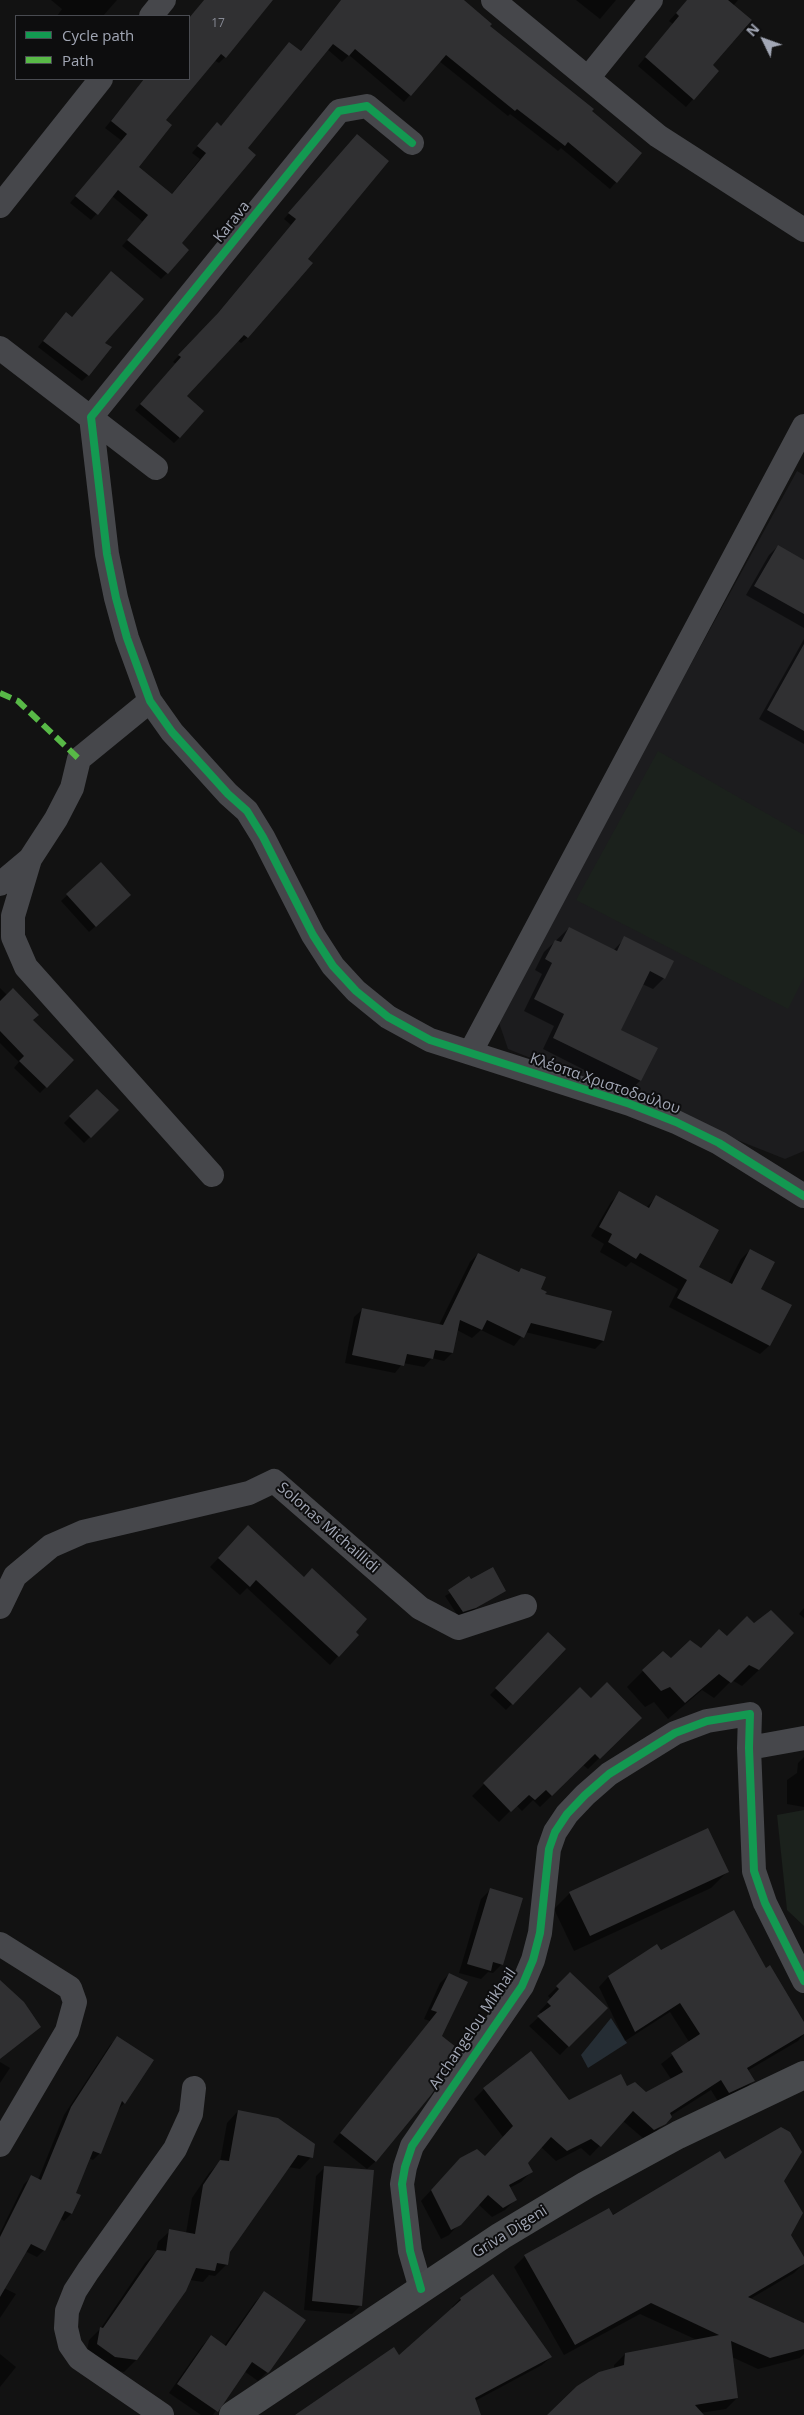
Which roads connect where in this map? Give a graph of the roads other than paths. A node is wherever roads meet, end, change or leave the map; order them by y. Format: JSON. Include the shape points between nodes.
{"nodes":[{"id":1,"x":164,"y":0,"type":"edge"},
{"id":2,"x":493,"y":0,"type":"edge"},
{"id":3,"x":651,"y":0,"type":"edge"},
{"id":4,"x":152,"y":15,"type":"edge"},
{"id":5,"x":588,"y":78,"type":"junction"},
{"id":6,"x":100,"y":80,"type":"edge"},
{"id":7,"x":412,"y":143,"type":"dead end"},
{"id":8,"x":0,"y":206,"type":"edge"},
{"id":9,"x":804,"y":230,"type":"edge"},
{"id":10,"x":0,"y":348,"type":"edge"},
{"id":11,"x":91,"y":417,"type":"junction"},
{"id":12,"x":804,"y":426,"type":"edge"},
{"id":13,"x":156,"y":468,"type":"dead end"},
{"id":14,"x":150,"y":701,"type":"junction"},
{"id":15,"x":30,"y":859,"type":"junction"},
{"id":16,"x":0,"y":884,"type":"edge"},
{"id":17,"x":470,"y":1053,"type":"junction"},
{"id":18,"x":212,"y":1175,"type":"dead end"},
{"id":19,"x":804,"y":1196,"type":"edge"},
{"id":20,"x":0,"y":1606,"type":"edge"},
{"id":21,"x":525,"y":1606,"type":"dead end"},
{"id":22,"x":804,"y":1738,"type":"edge"},
{"id":23,"x":749,"y":1748,"type":"junction"},
{"id":24,"x":0,"y":1944,"type":"edge"},
{"id":25,"x":804,"y":1981,"type":"edge"},
{"id":26,"x":804,"y":2076,"type":"edge"},
{"id":27,"x":194,"y":2088,"type":"dead end"},
{"id":28,"x":0,"y":2145,"type":"edge"},
{"id":29,"x":421,"y":2289,"type":"junction"},
{"id":30,"x":236,"y":2414,"type":"edge"},
{"id":31,"x":162,"y":2415,"type":"edge"}],
"edges":[{"from":1,"to":4,"type":"street"},
{"from":2,"to":5,"type":"street"},
{"from":3,"to":5,"type":"street"},
{"from":5,"to":9,"type":"street","via":[[658,136]]},
{"from":6,"to":8,"type":"street"},
{"from":7,"to":11,"type":"street","name":"Karava","via":[[367,106],[339,111]]},
{"from":10,"to":11,"type":"street"},
{"from":11,"to":13,"type":"street"},
{"from":11,"to":14,"type":"street","name":"Κλέοπα Χριστοδούλου","via":[[107,554],[116,598]]},
{"from":12,"to":17,"type":"street"},
{"from":14,"to":15,"type":"street","via":[[79,759],[72,788]]},
{"from":14,"to":17,"type":"street","name":"Κλέοπα Χριστοδούλου","via":[[172,732],[247,811],[333,966],[356,991],[388,1017],[430,1040]]},
{"from":15,"to":16,"type":"street"},
{"from":15,"to":18,"type":"street","via":[[13,916],[13,938],[26,967]]},
{"from":17,"to":19,"type":"street","name":"Κλέοπα Χριστοδούλου","via":[[676,1122],[719,1143]]},
{"from":20,"to":21,"type":"street","name":"Solonas Michaillidi","via":[[15,1576],[51,1546],[83,1532],[249,1493],[274,1481],[420,1608],[458,1628]]},
{"from":22,"to":23,"type":"street"},
{"from":23,"to":25,"type":"street","via":[[756,1879]]},
{"from":23,"to":29,"type":"street","name":"Archangelou Mikhail","via":[[750,1714],[708,1721],[674,1733],[609,1774],[567,1814],[555,1832],[549,1849],[540,1933],[522,1986],[424,2126],[405,2166],[402,2184],[406,2227]]},
{"from":24,"to":28,"type":"street","via":[[70,1988],[75,2002],[67,2031]]},
{"from":26,"to":29,"type":"main road","name":"Griva Digeni","via":[[678,2135],[586,2185]]},
{"from":27,"to":31,"type":"street","via":[[191,2114],[175,2149],[75,2291],[67,2311],[70,2345],[79,2358]]},
{"from":29,"to":30,"type":"main road","name":"Griva Digeni"}]}
